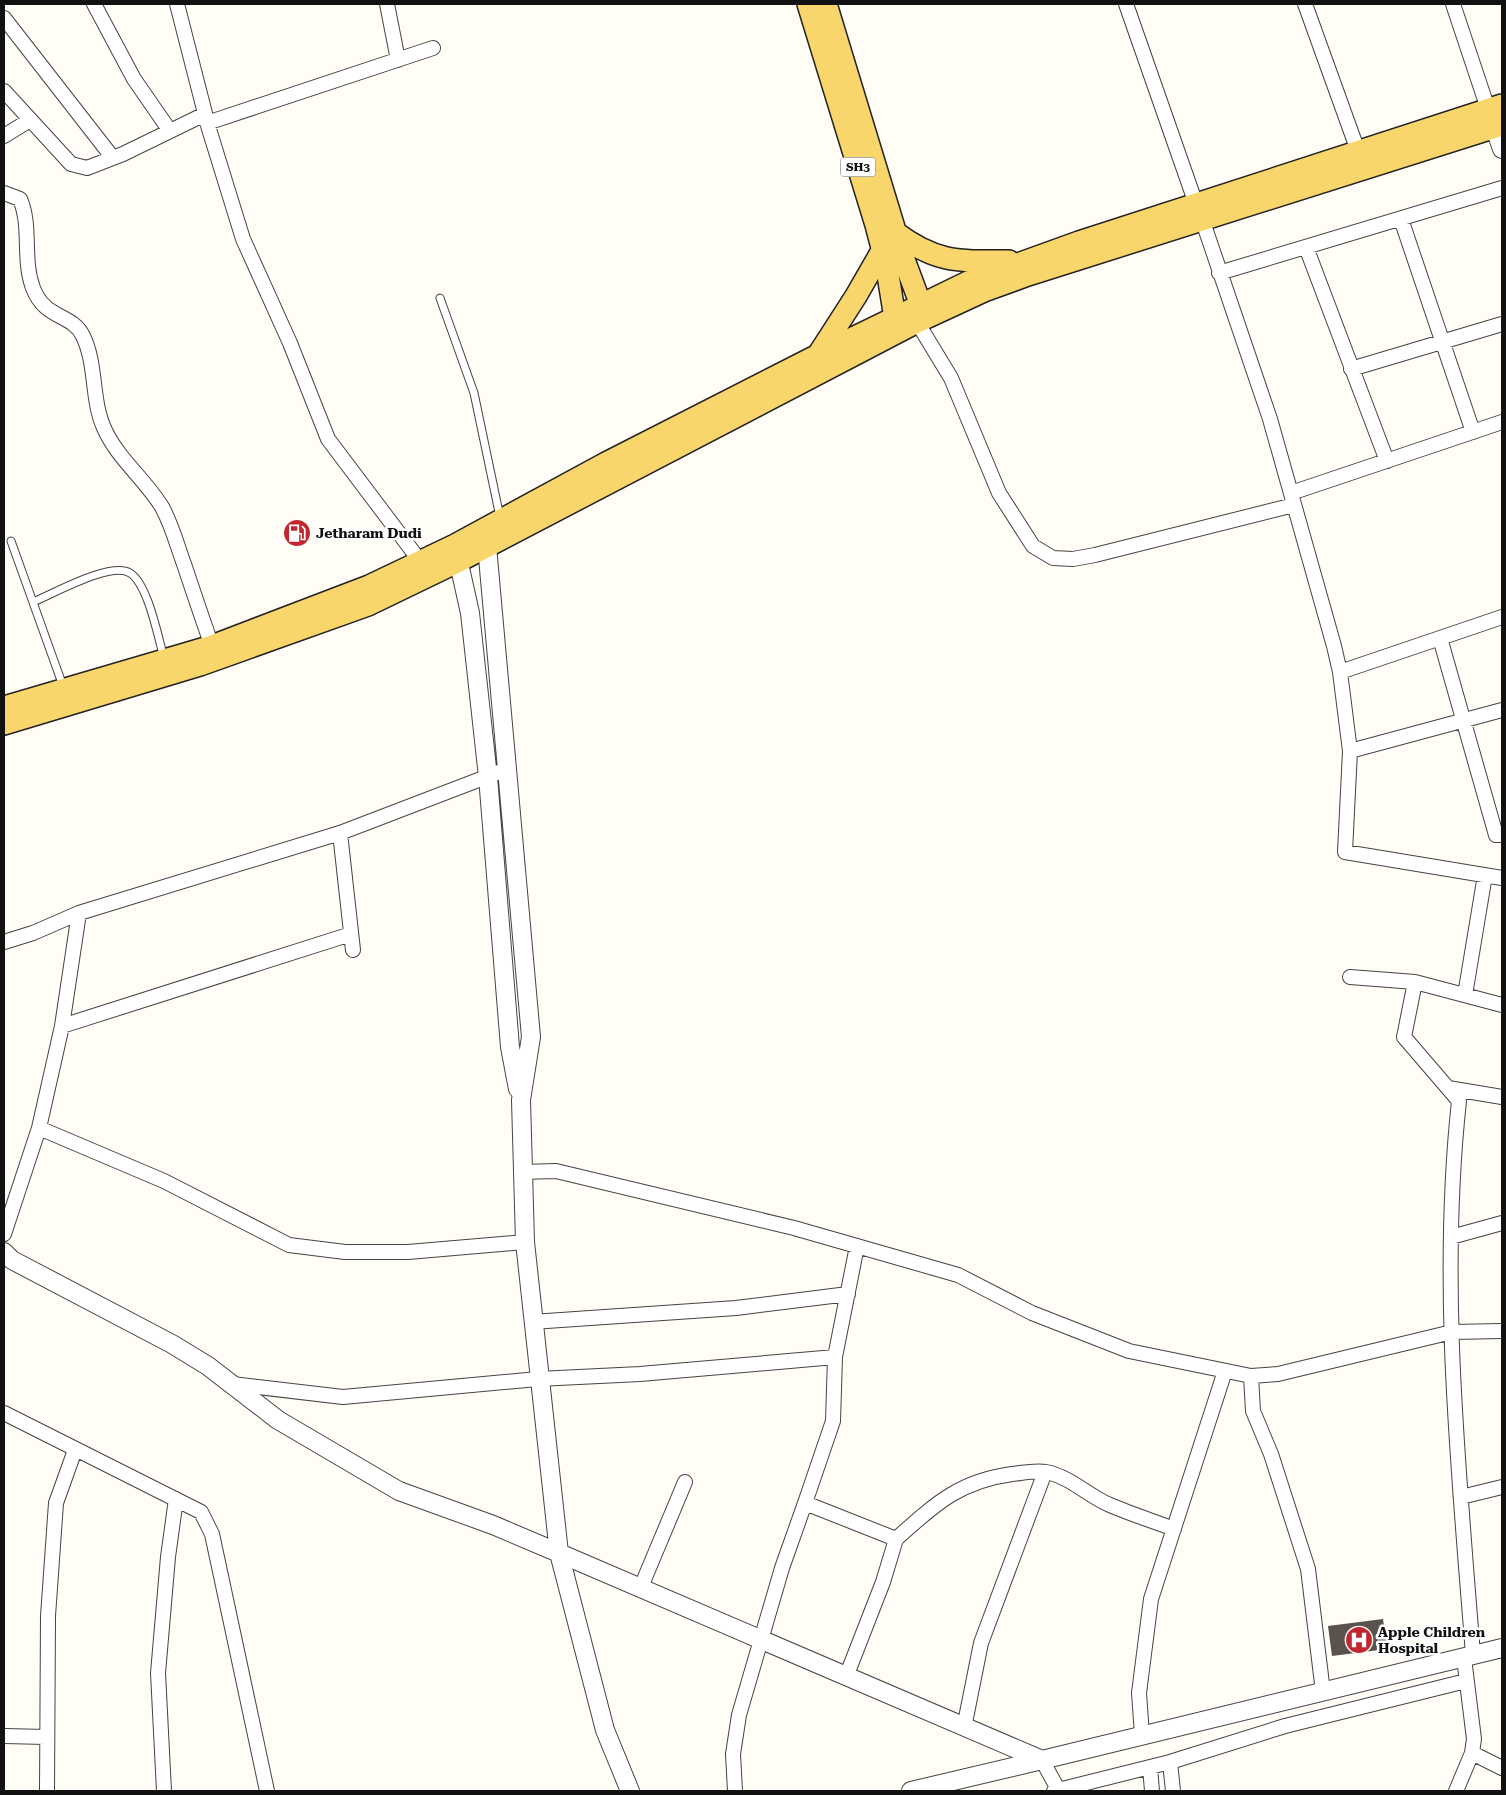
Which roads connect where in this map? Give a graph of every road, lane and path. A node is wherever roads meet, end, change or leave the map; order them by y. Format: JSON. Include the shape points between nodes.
{"nodes":[{"id":1,"x":94,"y":4,"type":"edge"},
{"id":2,"x":177,"y":4,"type":"edge"},
{"id":3,"x":386,"y":4,"type":"edge"},
{"id":4,"x":808,"y":4,"type":"edge"},
{"id":5,"x":826,"y":4,"type":"edge"},
{"id":6,"x":1126,"y":4,"type":"edge"},
{"id":7,"x":1305,"y":4,"type":"edge"},
{"id":8,"x":1453,"y":4,"type":"edge"},
{"id":9,"x":4,"y":18,"type":"edge"},
{"id":10,"x":433,"y":48,"type":"dead end"},
{"id":11,"x":398,"y":60,"type":"junction"},
{"id":12,"x":4,"y":91,"type":"edge"},
{"id":13,"x":1497,"y":117,"type":"edge"},
{"id":14,"x":206,"y":118,"type":"junction"},
{"id":15,"x":30,"y":120,"type":"junction"},
{"id":16,"x":170,"y":131,"type":"junction"},
{"id":17,"x":4,"y":136,"type":"edge"},
{"id":18,"x":1502,"y":149,"type":"edge"},
{"id":19,"x":1358,"y":151,"type":"junction"},
{"id":20,"x":113,"y":158,"type":"junction"},
{"id":21,"x":1502,"y":188,"type":"edge"},
{"id":22,"x":4,"y":192,"type":"edge"},
{"id":23,"x":1199,"y":212,"type":"junction"},
{"id":24,"x":1401,"y":219,"type":"junction"},
{"id":25,"x":889,"y":241,"type":"junction"},
{"id":26,"x":1306,"y":247,"type":"junction"},
{"id":27,"x":1025,"y":261,"type":"junction"},
{"id":28,"x":1219,"y":273,"type":"junction"},
{"id":29,"x":440,"y":298,"type":"dead end"},
{"id":30,"x":921,"y":315,"type":"junction"},
{"id":31,"x":1502,"y":324,"type":"edge"},
{"id":32,"x":896,"y":325,"type":"junction"},
{"id":33,"x":1442,"y":342,"type":"junction"},
{"id":34,"x":818,"y":355,"type":"junction"},
{"id":35,"x":1351,"y":369,"type":"junction"},
{"id":36,"x":1502,"y":422,"type":"edge"},
{"id":37,"x":1473,"y":432,"type":"junction"},
{"id":38,"x":1387,"y":461,"type":"junction"},
{"id":39,"x":1292,"y":499,"type":"junction"},
{"id":40,"x":491,"y":531,"type":"junction"},
{"id":41,"x":11,"y":541,"type":"dead end"},
{"id":42,"x":457,"y":553,"type":"junction"},
{"id":43,"x":420,"y":561,"type":"junction"},
{"id":44,"x":33,"y":602,"type":"junction"},
{"id":45,"x":1502,"y":617,"type":"edge"},
{"id":46,"x":1440,"y":638,"type":"junction"},
{"id":47,"x":212,"y":646,"type":"junction"},
{"id":48,"x":165,"y":660,"type":"junction"},
{"id":49,"x":1340,"y":672,"type":"junction"},
{"id":50,"x":64,"y":689,"type":"junction"},
{"id":51,"x":4,"y":707,"type":"edge"},
{"id":52,"x":1502,"y":710,"type":"edge"},
{"id":53,"x":1465,"y":721,"type":"junction"},
{"id":54,"x":4,"y":724,"type":"edge"},
{"id":55,"x":1350,"y":751,"type":"junction"},
{"id":56,"x":507,"y":768,"type":"junction"},
{"id":57,"x":488,"y":777,"type":"junction"},
{"id":58,"x":340,"y":834,"type":"junction"},
{"id":59,"x":1502,"y":835,"type":"edge"},
{"id":60,"x":1484,"y":875,"type":"junction"},
{"id":61,"x":1502,"y":878,"type":"edge"},
{"id":62,"x":79,"y":913,"type":"junction"},
{"id":63,"x":351,"y":934,"type":"junction"},
{"id":64,"x":4,"y":942,"type":"edge"},
{"id":65,"x":353,"y":950,"type":"dead end"},
{"id":66,"x":1350,"y":977,"type":"dead end"},
{"id":67,"x":1415,"y":982,"type":"junction"},
{"id":68,"x":1465,"y":995,"type":"junction"},
{"id":69,"x":1502,"y":1005,"type":"edge"},
{"id":70,"x":62,"y":1026,"type":"junction"},
{"id":71,"x":1448,"y":1088,"type":"junction"},
{"id":72,"x":1502,"y":1097,"type":"edge"},
{"id":73,"x":520,"y":1100,"type":"junction"},
{"id":74,"x":39,"y":1128,"type":"junction"},
{"id":75,"x":521,"y":1172,"type":"junction"},
{"id":76,"x":1502,"y":1223,"type":"edge"},
{"id":77,"x":4,"y":1234,"type":"edge"},
{"id":78,"x":1451,"y":1237,"type":"junction"},
{"id":79,"x":525,"y":1242,"type":"junction"},
{"id":80,"x":857,"y":1246,"type":"junction"},
{"id":81,"x":4,"y":1252,"type":"edge"},
{"id":82,"x":848,"y":1294,"type":"junction"},
{"id":83,"x":532,"y":1322,"type":"junction"},
{"id":84,"x":1502,"y":1331,"type":"edge"},
{"id":85,"x":1452,"y":1332,"type":"junction"},
{"id":86,"x":835,"y":1356,"type":"junction"},
{"id":87,"x":1225,"y":1372,"type":"junction"},
{"id":88,"x":1251,"y":1376,"type":"junction"},
{"id":89,"x":538,"y":1379,"type":"junction"},
{"id":90,"x":232,"y":1384,"type":"junction"},
{"id":91,"x":4,"y":1413,"type":"edge"},
{"id":92,"x":75,"y":1450,"type":"junction"},
{"id":93,"x":1045,"y":1472,"type":"junction"},
{"id":94,"x":686,"y":1482,"type":"dead end"},
{"id":95,"x":1502,"y":1487,"type":"edge"},
{"id":96,"x":1461,"y":1497,"type":"junction"},
{"id":97,"x":176,"y":1499,"type":"junction"},
{"id":98,"x":805,"y":1502,"type":"junction"},
{"id":99,"x":1174,"y":1529,"type":"junction"},
{"id":100,"x":896,"y":1539,"type":"junction"},
{"id":101,"x":559,"y":1553,"type":"junction"},
{"id":102,"x":641,"y":1587,"type":"junction"},
{"id":103,"x":762,"y":1642,"type":"junction"},
{"id":104,"x":1502,"y":1648,"type":"edge"},
{"id":105,"x":1469,"y":1657,"type":"junction"},
{"id":106,"x":846,"y":1677,"type":"junction"},
{"id":107,"x":1466,"y":1681,"type":"junction"},
{"id":108,"x":1323,"y":1692,"type":"junction"},
{"id":109,"x":964,"y":1728,"type":"junction"},
{"id":110,"x":1142,"y":1735,"type":"junction"},
{"id":111,"x":4,"y":1736,"type":"edge"},
{"id":112,"x":46,"y":1737,"type":"junction"},
{"id":113,"x":1472,"y":1753,"type":"junction"},
{"id":114,"x":1042,"y":1760,"type":"junction"},
{"id":115,"x":1170,"y":1762,"type":"junction"},
{"id":116,"x":1150,"y":1767,"type":"junction"},
{"id":117,"x":1502,"y":1768,"type":"edge"},
{"id":118,"x":46,"y":1791,"type":"edge"},
{"id":119,"x":164,"y":1791,"type":"edge"},
{"id":120,"x":267,"y":1791,"type":"edge"},
{"id":121,"x":630,"y":1791,"type":"edge"},
{"id":122,"x":735,"y":1791,"type":"edge"},
{"id":123,"x":911,"y":1791,"type":"edge"},
{"id":124,"x":1057,"y":1791,"type":"edge"},
{"id":125,"x":1152,"y":1791,"type":"edge"},
{"id":126,"x":1173,"y":1791,"type":"edge"},
{"id":127,"x":1456,"y":1791,"type":"edge"}],
"edges":[{"from":1,"to":16,"type":"street","via":[[134,79]]},
{"from":2,"to":14,"type":"street"},
{"from":3,"to":11,"type":"street"},
{"from":4,"to":25,"type":"main road","number":"SH3"},
{"from":5,"to":25,"type":"main road","number":"SH3"},
{"from":6,"to":23,"type":"street"},
{"from":7,"to":19,"type":"street"},
{"from":8,"to":13,"type":"street"},
{"from":9,"to":20,"type":"street"},
{"from":10,"to":11,"type":"street"},
{"from":11,"to":14,"type":"street"},
{"from":12,"to":15,"type":"street"},
{"from":13,"to":18,"type":"street"},
{"from":13,"to":19,"type":"main road"},
{"from":13,"to":23,"type":"main road"},
{"from":14,"to":16,"type":"street"},
{"from":14,"to":43,"type":"street","via":[[244,238],[328,439]]},
{"from":15,"to":17,"type":"street"},
{"from":15,"to":20,"type":"street","via":[[71,164],[86,168]]},
{"from":16,"to":20,"type":"street"},
{"from":19,"to":23,"type":"main road"},
{"from":21,"to":24,"type":"street"},
{"from":22,"to":47,"type":"street","via":[[20,199],[25,210],[28,269],[33,289],[52,314],[75,325],[83,334],[92,362],[103,427],[112,443],[150,488],[170,525]]},
{"from":23,"to":27,"type":"main road"},
{"from":23,"to":28,"type":"street"},
{"from":23,"to":30,"type":"main road"},
{"from":24,"to":26,"type":"street"},
{"from":24,"to":33,"type":"street"},
{"from":25,"to":27,"type":"main road","via":[[945,258]]},
{"from":25,"to":30,"type":"main road","number":"SH3"},
{"from":25,"to":32,"type":"main road","number":"SH3"},
{"from":25,"to":34,"type":"main road"},
{"from":26,"to":28,"type":"street"},
{"from":26,"to":35,"type":"street"},
{"from":27,"to":30,"type":"main road","via":[[968,282]]},
{"from":28,"to":39,"type":"street","via":[[1270,419]]},
{"from":29,"to":40,"type":"lane","via":[[474,392]]},
{"from":30,"to":32,"type":"main road"},
{"from":30,"to":39,"type":"street","via":[[999,493],[1033,546],[1053,558],[1095,555]]},
{"from":31,"to":33,"type":"street"},
{"from":32,"to":34,"type":"main road"},
{"from":32,"to":40,"type":"main road"},
{"from":33,"to":35,"type":"street"},
{"from":33,"to":37,"type":"street"},
{"from":34,"to":40,"type":"main road"},
{"from":35,"to":38,"type":"street"},
{"from":36,"to":37,"type":"street"},
{"from":37,"to":38,"type":"street"},
{"from":38,"to":39,"type":"street"},
{"from":39,"to":49,"type":"street"},
{"from":40,"to":42,"type":"main road"},
{"from":40,"to":56,"type":"street"},
{"from":41,"to":44,"type":"lane"},
{"from":42,"to":43,"type":"main road"},
{"from":42,"to":54,"type":"main road","via":[[368,605],[304,630]]},
{"from":42,"to":57,"type":"street","via":[[470,613]]},
{"from":43,"to":47,"type":"main road","via":[[368,586]]},
{"from":44,"to":48,"type":"lane","via":[[110,570],[130,572],[139,581],[146,598]]},
{"from":44,"to":50,"type":"lane"},
{"from":45,"to":46,"type":"street"},
{"from":46,"to":49,"type":"street"},
{"from":46,"to":53,"type":"street"},
{"from":47,"to":48,"type":"main road"},
{"from":48,"to":50,"type":"main road"},
{"from":49,"to":55,"type":"street"},
{"from":50,"to":51,"type":"main road"},
{"from":52,"to":53,"type":"street"},
{"from":53,"to":55,"type":"street"},
{"from":53,"to":59,"type":"street","via":[[1496,835]]},
{"from":55,"to":60,"type":"street","via":[[1345,852]]},
{"from":56,"to":57,"type":"street"},
{"from":56,"to":73,"type":"street","via":[[531,1037]]},
{"from":57,"to":58,"type":"street"},
{"from":57,"to":73,"type":"street","via":[[510,1047]]},
{"from":58,"to":62,"type":"street"},
{"from":58,"to":63,"type":"street"},
{"from":60,"to":61,"type":"street"},
{"from":60,"to":68,"type":"street"},
{"from":62,"to":64,"type":"street"},
{"from":62,"to":70,"type":"street"},
{"from":63,"to":65,"type":"street"},
{"from":63,"to":70,"type":"street"},
{"from":66,"to":67,"type":"street"},
{"from":67,"to":68,"type":"street"},
{"from":67,"to":71,"type":"street","via":[[1404,1037]]},
{"from":68,"to":69,"type":"street"},
{"from":70,"to":74,"type":"street"},
{"from":71,"to":72,"type":"street"},
{"from":71,"to":78,"type":"street","via":[[1459,1101]]},
{"from":73,"to":75,"type":"street"},
{"from":74,"to":77,"type":"street"},
{"from":74,"to":79,"type":"street","via":[[164,1181],[289,1245],[345,1252],[408,1252]]},
{"from":75,"to":79,"type":"street"},
{"from":75,"to":80,"type":"street","via":[[556,1171]]},
{"from":76,"to":78,"type":"street"},
{"from":78,"to":85,"type":"street"},
{"from":79,"to":83,"type":"street"},
{"from":80,"to":82,"type":"street"},
{"from":80,"to":87,"type":"street","via":[[958,1275],[1032,1314],[1129,1351]]},
{"from":81,"to":90,"type":"street","via":[[12,1260],[172,1344]]},
{"from":82,"to":83,"type":"street","via":[[736,1308]]},
{"from":82,"to":86,"type":"street"},
{"from":83,"to":89,"type":"street"},
{"from":84,"to":85,"type":"street"},
{"from":85,"to":88,"type":"street","via":[[1278,1374]]},
{"from":85,"to":96,"type":"street"},
{"from":86,"to":89,"type":"street","via":[[640,1374]]},
{"from":86,"to":98,"type":"street","via":[[833,1422]]},
{"from":87,"to":88,"type":"street"},
{"from":87,"to":99,"type":"street"},
{"from":88,"to":108,"type":"street","via":[[1253,1411],[1271,1454],[1308,1569]]},
{"from":89,"to":90,"type":"street","via":[[343,1397]]},
{"from":89,"to":101,"type":"street"},
{"from":90,"to":101,"type":"street","via":[[278,1420],[400,1491]]},
{"from":91,"to":92,"type":"street"},
{"from":92,"to":97,"type":"street"},
{"from":92,"to":112,"type":"street","via":[[56,1503],[48,1616]]},
{"from":93,"to":99,"type":"street","via":[[1070,1481],[1108,1505]]},
{"from":93,"to":100,"type":"street","via":[[994,1476],[960,1488],[932,1507]]},
{"from":93,"to":109,"type":"street","via":[[981,1643]]},
{"from":94,"to":102,"type":"street"},
{"from":95,"to":96,"type":"street"},
{"from":96,"to":105,"type":"street"},
{"from":97,"to":119,"type":"street","via":[[158,1673]]},
{"from":97,"to":120,"type":"street","via":[[201,1512],[212,1534]]},
{"from":98,"to":100,"type":"street"},
{"from":98,"to":103,"type":"street"},
{"from":99,"to":110,"type":"street","via":[[1151,1599],[1139,1693]]},
{"from":100,"to":106,"type":"street"},
{"from":101,"to":102,"type":"street"},
{"from":101,"to":121,"type":"street","via":[[604,1730]]},
{"from":102,"to":103,"type":"street"},
{"from":103,"to":106,"type":"street"},
{"from":103,"to":122,"type":"street","via":[[739,1715],[733,1754]]},
{"from":104,"to":105,"type":"street"},
{"from":105,"to":107,"type":"street"},
{"from":105,"to":108,"type":"street"},
{"from":106,"to":109,"type":"street"},
{"from":107,"to":113,"type":"street","via":[[1474,1725]]},
{"from":107,"to":115,"type":"street","via":[[1285,1726]]},
{"from":108,"to":110,"type":"street"},
{"from":109,"to":114,"type":"street"},
{"from":110,"to":114,"type":"street"},
{"from":111,"to":112,"type":"street"},
{"from":112,"to":118,"type":"street"},
{"from":113,"to":117,"type":"street"},
{"from":113,"to":127,"type":"street"},
{"from":114,"to":123,"type":"street"},
{"from":114,"to":124,"type":"street"},
{"from":115,"to":116,"type":"street"},
{"from":115,"to":126,"type":"street"},
{"from":116,"to":124,"type":"street"},
{"from":116,"to":125,"type":"street"}]}
